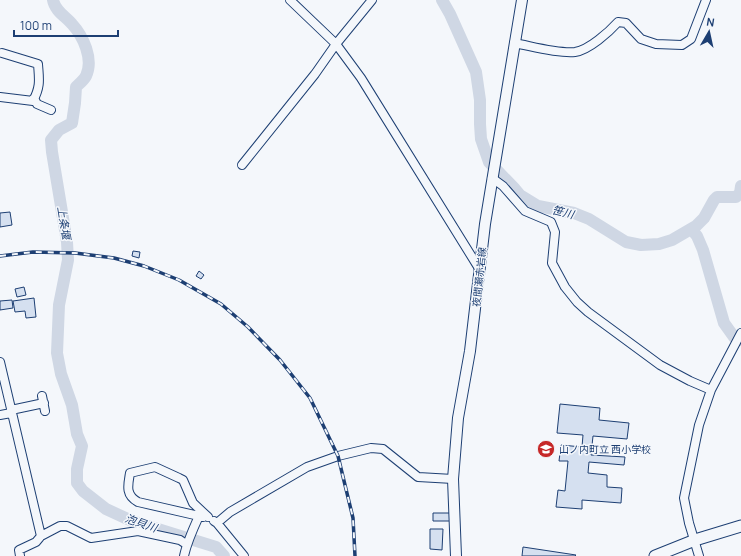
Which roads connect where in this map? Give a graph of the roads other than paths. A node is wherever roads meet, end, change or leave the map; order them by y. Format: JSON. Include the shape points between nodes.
{"nodes":[{"id":1,"x":290,"y":0,"type":"edge"},
{"id":2,"x":372,"y":0,"type":"edge"},
{"id":3,"x":522,"y":0,"type":"edge"},
{"id":4,"x":706,"y":0,"type":"edge"},
{"id":5,"x":336,"y":44,"type":"junction"},
{"id":6,"x":514,"y":44,"type":"junction"},
{"id":7,"x":2,"y":53,"type":"dead end"},
{"id":8,"x":0,"y":97,"type":"edge"},
{"id":9,"x":34,"y":98,"type":"junction"},
{"id":10,"x":51,"y":110,"type":"dead end"},
{"id":11,"x":242,"y":165,"type":"dead end"},
{"id":12,"x":493,"y":175,"type":"junction"},
{"id":13,"x":480,"y":270,"type":"junction"},
{"id":14,"x":741,"y":334,"type":"edge"},
{"id":15,"x":0,"y":362,"type":"edge"},
{"id":16,"x":711,"y":390,"type":"junction"},
{"id":17,"x":44,"y":403,"type":"dead end"},
{"id":18,"x":11,"y":411,"type":"junction"},
{"id":19,"x":0,"y":415,"type":"edge"},
{"id":20,"x":453,"y":480,"type":"junction"},
{"id":21,"x":204,"y":517,"type":"junction"},
{"id":22,"x":217,"y":523,"type":"junction"},
{"id":23,"x":741,"y":526,"type":"edge"},
{"id":24,"x":41,"y":536,"type":"junction"},
{"id":25,"x":695,"y":540,"type":"junction"},
{"id":26,"x":187,"y":543,"type":"junction"},
{"id":27,"x":20,"y":556,"type":"edge"},
{"id":28,"x":184,"y":556,"type":"edge"},
{"id":29,"x":244,"y":556,"type":"edge"},
{"id":30,"x":456,"y":556,"type":"edge"},
{"id":31,"x":655,"y":556,"type":"edge"},
{"id":32,"x":699,"y":556,"type":"edge"}],
"edges":[{"from":1,"to":5,"type":"street"},
{"from":2,"to":5,"type":"street"},
{"from":3,"to":6,"type":"main road","name":"夜間瀬赤岩線"},
{"from":4,"to":6,"type":"street","via":[[691,39],[682,45],[656,44],[641,38],[626,23],[618,22],[603,37],[577,52]]},
{"from":5,"to":11,"type":"street","via":[[316,74]]},
{"from":5,"to":13,"type":"street","via":[[361,78]]},
{"from":6,"to":12,"type":"main road","name":"夜間瀬赤岩線"},
{"from":7,"to":9,"type":"street","via":[[38,64],[40,82]]},
{"from":8,"to":9,"type":"street","via":[[32,101]]},
{"from":9,"to":10,"type":"street","via":[[37,104]]},
{"from":12,"to":13,"type":"main road","name":"夜間瀬赤岩線"},
{"from":12,"to":16,"type":"street","via":[[524,211],[551,222],[555,232],[552,263],[565,287],[577,302],[660,364]]},
{"from":13,"to":20,"type":"main road","name":"夜間瀬赤岩線","via":[[470,351],[458,418]]},
{"from":14,"to":16,"type":"street"},
{"from":15,"to":18,"type":"street"},
{"from":16,"to":25,"type":"street","via":[[699,425],[684,498]]},
{"from":17,"to":18,"type":"street"},
{"from":18,"to":19,"type":"street"},
{"from":18,"to":24,"type":"street"},
{"from":20,"to":22,"type":"street","via":[[418,477],[383,449],[371,448],[306,467],[230,512]]},
{"from":20,"to":30,"type":"main road","name":"夜間瀬赤岩線"},
{"from":21,"to":21,"type":"street","via":[[132,499],[129,493],[130,473],[155,467],[183,480],[193,503]]},
{"from":21,"to":22,"type":"street"},
{"from":21,"to":26,"type":"street","via":[[191,533]]},
{"from":22,"to":29,"type":"street"},
{"from":23,"to":25,"type":"highway"},
{"from":24,"to":26,"type":"street","via":[[60,526],[67,526],[91,538],[138,531]]},
{"from":24,"to":27,"type":"street","via":[[36,542],[19,550]]},
{"from":25,"to":31,"type":"highway"},
{"from":25,"to":32,"type":"street"},
{"from":26,"to":28,"type":"street"}]}
